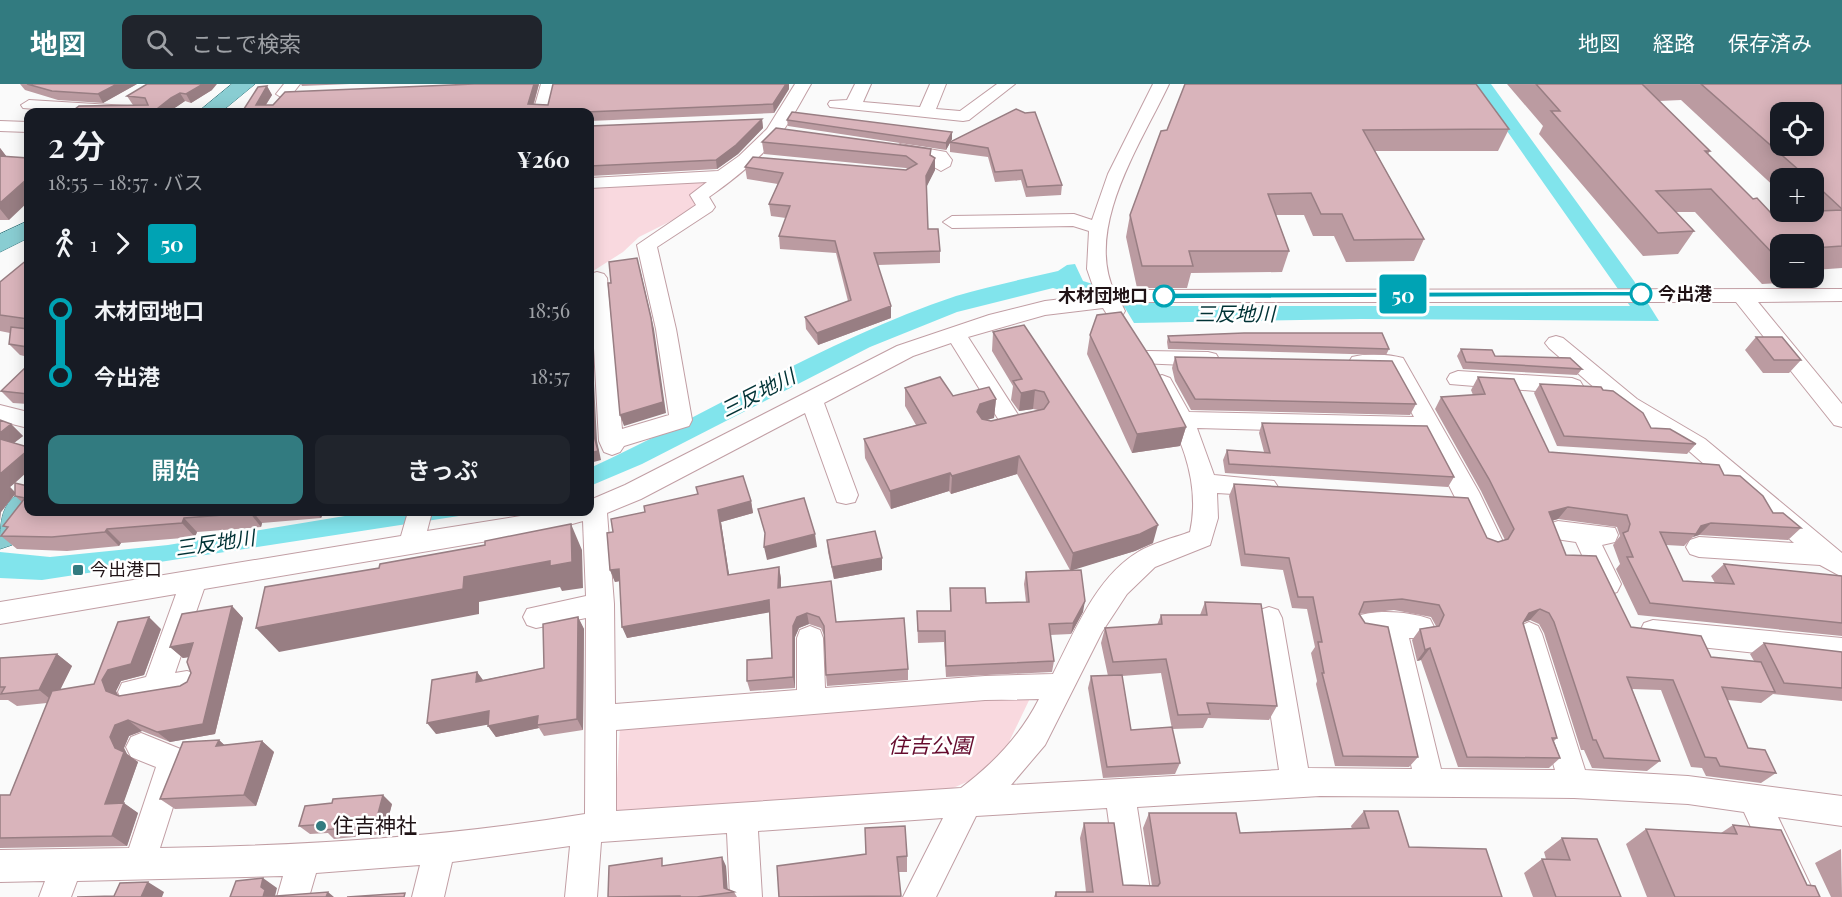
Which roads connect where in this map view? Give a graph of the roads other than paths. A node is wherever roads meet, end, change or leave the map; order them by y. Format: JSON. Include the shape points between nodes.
{"nodes":[{"id":1,"x":245,"y":84,"type":"edge"},
{"id":2,"x":549,"y":84,"type":"edge"},
{"id":3,"x":803,"y":84,"type":"edge"},
{"id":4,"x":863,"y":84,"type":"edge"},
{"id":5,"x":938,"y":84,"type":"edge"},
{"id":6,"x":1007,"y":84,"type":"edge"},
{"id":7,"x":1161,"y":84,"type":"edge"},
{"id":8,"x":307,"y":93,"type":"edge"},
{"id":9,"x":135,"y":94,"type":"edge"},
{"id":10,"x":284,"y":94,"type":"edge"},
{"id":11,"x":836,"y":104,"type":"dead end"},
{"id":12,"x":29,"y":105,"type":"dead end"},
{"id":13,"x":853,"y":105,"type":"junction"},
{"id":14,"x":75,"y":108,"type":"edge"},
{"id":15,"x":110,"y":108,"type":"edge"},
{"id":16,"x":213,"y":108,"type":"edge"},
{"id":17,"x":542,"y":108,"type":"edge"},
{"id":18,"x":926,"y":113,"type":"junction"},
{"id":19,"x":759,"y":121,"type":"edge"},
{"id":20,"x":0,"y":126,"type":"edge"},
{"id":21,"x":777,"y":126,"type":"junction"},
{"id":22,"x":24,"y":127,"type":"edge"},
{"id":23,"x":797,"y":135,"type":"edge"},
{"id":24,"x":879,"y":146,"type":"edge"},
{"id":25,"x":745,"y":160,"type":"junction"},
{"id":26,"x":768,"y":162,"type":"edge"},
{"id":27,"x":941,"y":166,"type":"dead end"},
{"id":28,"x":722,"y":176,"type":"junction"},
{"id":29,"x":594,"y":183,"type":"edge"},
{"id":30,"x":952,"y":222,"type":"dead end"},
{"id":31,"x":1099,"y":228,"type":"junction"},
{"id":32,"x":24,"y":230,"type":"edge"},
{"id":33,"x":0,"y":244,"type":"edge"},
{"id":34,"x":597,"y":278,"type":"dead end"},
{"id":35,"x":1741,"y":294,"type":"junction"},
{"id":36,"x":1842,"y":295,"type":"edge"},
{"id":37,"x":1108,"y":298,"type":"junction"},
{"id":38,"x":596,"y":321,"type":"edge"},
{"id":39,"x":955,"y":333,"type":"junction"},
{"id":40,"x":1137,"y":342,"type":"junction"},
{"id":41,"x":1556,"y":343,"type":"dead end"},
{"id":42,"x":1230,"y":360,"type":"edge"},
{"id":43,"x":1336,"y":362,"type":"edge"},
{"id":44,"x":1458,"y":379,"type":"dead end"},
{"id":45,"x":1605,"y":387,"type":"junction"},
{"id":46,"x":811,"y":399,"type":"junction"},
{"id":47,"x":0,"y":412,"type":"edge"},
{"id":48,"x":24,"y":419,"type":"edge"},
{"id":49,"x":1842,"y":419,"type":"edge"},
{"id":50,"x":1183,"y":420,"type":"junction"},
{"id":51,"x":1431,"y":426,"type":"junction"},
{"id":52,"x":989,"y":429,"type":"edge"},
{"id":53,"x":1689,"y":465,"type":"edge"},
{"id":54,"x":1725,"y":468,"type":"junction"},
{"id":55,"x":1203,"y":483,"type":"junction"},
{"id":56,"x":1284,"y":488,"type":"edge"},
{"id":57,"x":846,"y":495,"type":"dead end"},
{"id":58,"x":24,"y":506,"type":"edge"},
{"id":59,"x":594,"y":508,"type":"edge"},
{"id":60,"x":566,"y":516,"type":"edge"},
{"id":61,"x":590,"y":516,"type":"edge"},
{"id":62,"x":415,"y":530,"type":"edge"},
{"id":63,"x":1583,"y":533,"type":"dead end"},
{"id":64,"x":0,"y":536,"type":"edge"},
{"id":65,"x":1490,"y":542,"type":"edge"},
{"id":66,"x":1699,"y":547,"type":"dead end"},
{"id":67,"x":1833,"y":561,"type":"edge"},
{"id":68,"x":194,"y":580,"type":"junction"},
{"id":69,"x":601,"y":604,"type":"junction"},
{"id":70,"x":0,"y":613,"type":"edge"},
{"id":71,"x":536,"y":617,"type":"dead end"},
{"id":72,"x":1269,"y":618,"type":"dead end"},
{"id":73,"x":1421,"y":627,"type":"edge"},
{"id":74,"x":1529,"y":634,"type":"edge"},
{"id":75,"x":810,"y":638,"type":"dead end"},
{"id":76,"x":1842,"y":650,"type":"edge"},
{"id":77,"x":188,"y":683,"type":"edge"},
{"id":78,"x":1060,"y":686,"type":"junction"},
{"id":79,"x":811,"y":702,"type":"junction"},
{"id":80,"x":603,"y":718,"type":"junction"},
{"id":81,"x":141,"y":747,"type":"dead end"},
{"id":82,"x":1430,"y":783,"type":"junction"},
{"id":83,"x":1296,"y":784,"type":"junction"},
{"id":84,"x":1574,"y":784,"type":"junction"},
{"id":85,"x":1120,"y":795,"type":"junction"},
{"id":86,"x":1753,"y":798,"type":"junction"},
{"id":87,"x":967,"y":802,"type":"junction"},
{"id":88,"x":1842,"y":812,"type":"edge"},
{"id":89,"x":742,"y":817,"type":"junction"},
{"id":90,"x":593,"y":827,"type":"junction"},
{"id":91,"x":440,"y":848,"type":"junction"},
{"id":92,"x":303,"y":858,"type":"junction"},
{"id":93,"x":139,"y":864,"type":"junction"},
{"id":94,"x":66,"y":865,"type":"junction"},
{"id":95,"x":0,"y":866,"type":"edge"},
{"id":96,"x":55,"y":897,"type":"edge"},
{"id":97,"x":293,"y":897,"type":"edge"},
{"id":98,"x":428,"y":897,"type":"edge"},
{"id":99,"x":580,"y":897,"type":"edge"},
{"id":100,"x":746,"y":897,"type":"edge"},
{"id":101,"x":919,"y":897,"type":"edge"},
{"id":102,"x":1135,"y":897,"type":"edge"},
{"id":103,"x":1800,"y":897,"type":"edge"}],
"edges":[{"from":1,"to":16,"type":"main road"},
{"from":2,"to":17,"type":"street"},
{"from":3,"to":21,"type":"street"},
{"from":4,"to":13,"type":"street"},
{"from":5,"to":18,"type":"street"},
{"from":6,"to":18,"type":"street","via":[[963,116]]},
{"from":7,"to":31,"type":"street","via":[[1113,184]]},
{"from":8,"to":10,"type":"street"},
{"from":9,"to":15,"type":"street"},
{"from":11,"to":13,"type":"street"},
{"from":12,"to":14,"type":"street"},
{"from":13,"to":18,"type":"street"},
{"from":19,"to":21,"type":"street"},
{"from":20,"to":22,"type":"street"},
{"from":21,"to":23,"type":"street"},
{"from":21,"to":25,"type":"street"},
{"from":24,"to":27,"type":"street","via":[[940,156]]},
{"from":25,"to":26,"type":"street"},
{"from":25,"to":28,"type":"street"},
{"from":28,"to":29,"type":"street"},
{"from":28,"to":38,"type":"street","via":[[722,180],[699,195],[706,207],[647,245],[681,420],[611,443]]},
{"from":30,"to":31,"type":"street","via":[[1074,220]]},
{"from":31,"to":37,"type":"street","via":[[1097,268]]},
{"from":32,"to":33,"type":"main road"},
{"from":34,"to":38,"type":"street"},
{"from":35,"to":36,"type":"street"},
{"from":35,"to":37,"type":"street","via":[[1242,294]]},
{"from":35,"to":49,"type":"street"},
{"from":37,"to":39,"type":"street","via":[[1045,308]]},
{"from":37,"to":40,"type":"street"},
{"from":39,"to":46,"type":"street","via":[[905,351]]},
{"from":39,"to":52,"type":"street","via":[[1023,421]]},
{"from":40,"to":42,"type":"street"},
{"from":40,"to":50,"type":"street"},
{"from":41,"to":45,"type":"street"},
{"from":43,"to":51,"type":"street","via":[[1395,363]]},
{"from":44,"to":45,"type":"street","via":[[1521,394]]},
{"from":45,"to":54,"type":"street"},
{"from":46,"to":57,"type":"street"},
{"from":46,"to":59,"type":"street","via":[[633,492]]},
{"from":47,"to":48,"type":"street"},
{"from":50,"to":51,"type":"street"},
{"from":50,"to":55,"type":"street"},
{"from":51,"to":65,"type":"street","via":[[1459,498]]},
{"from":53,"to":54,"type":"street"},
{"from":54,"to":67,"type":"street"},
{"from":55,"to":56,"type":"street"},
{"from":55,"to":78,"type":"street","via":[[1208,517],[1201,538],[1146,560],[1118,586]]},
{"from":58,"to":64,"type":"main road"},
{"from":60,"to":62,"type":"street","via":[[547,521]]},
{"from":61,"to":69,"type":"street"},
{"from":62,"to":68,"type":"street"},
{"from":63,"to":76,"type":"street","via":[[1624,618]]},
{"from":66,"to":67,"type":"street"},
{"from":68,"to":70,"type":"street"},
{"from":68,"to":77,"type":"street","via":[[144,690]]},
{"from":69,"to":71,"type":"street"},
{"from":69,"to":80,"type":"street"},
{"from":72,"to":83,"type":"street"},
{"from":73,"to":82,"type":"street","via":[[1380,624]]},
{"from":74,"to":84,"type":"street"},
{"from":75,"to":79,"type":"street"},
{"from":78,"to":79,"type":"street"},
{"from":78,"to":87,"type":"street","via":[[1035,736],[999,777]]},
{"from":79,"to":80,"type":"street"},
{"from":80,"to":90,"type":"street"},
{"from":81,"to":93,"type":"street","via":[[173,760]]},
{"from":82,"to":83,"type":"street"},
{"from":82,"to":84,"type":"street"},
{"from":83,"to":85,"type":"street"},
{"from":84,"to":86,"type":"street"},
{"from":85,"to":87,"type":"street"},
{"from":85,"to":102,"type":"street"},
{"from":86,"to":88,"type":"street"},
{"from":86,"to":103,"type":"street"},
{"from":87,"to":89,"type":"street"},
{"from":87,"to":101,"type":"street"},
{"from":89,"to":90,"type":"street"},
{"from":89,"to":100,"type":"street"},
{"from":90,"to":91,"type":"street"},
{"from":90,"to":99,"type":"street"},
{"from":91,"to":92,"type":"street"},
{"from":91,"to":98,"type":"street"},
{"from":92,"to":93,"type":"street"},
{"from":92,"to":97,"type":"street"},
{"from":93,"to":94,"type":"street"},
{"from":94,"to":95,"type":"street"},
{"from":94,"to":96,"type":"street"}]}
